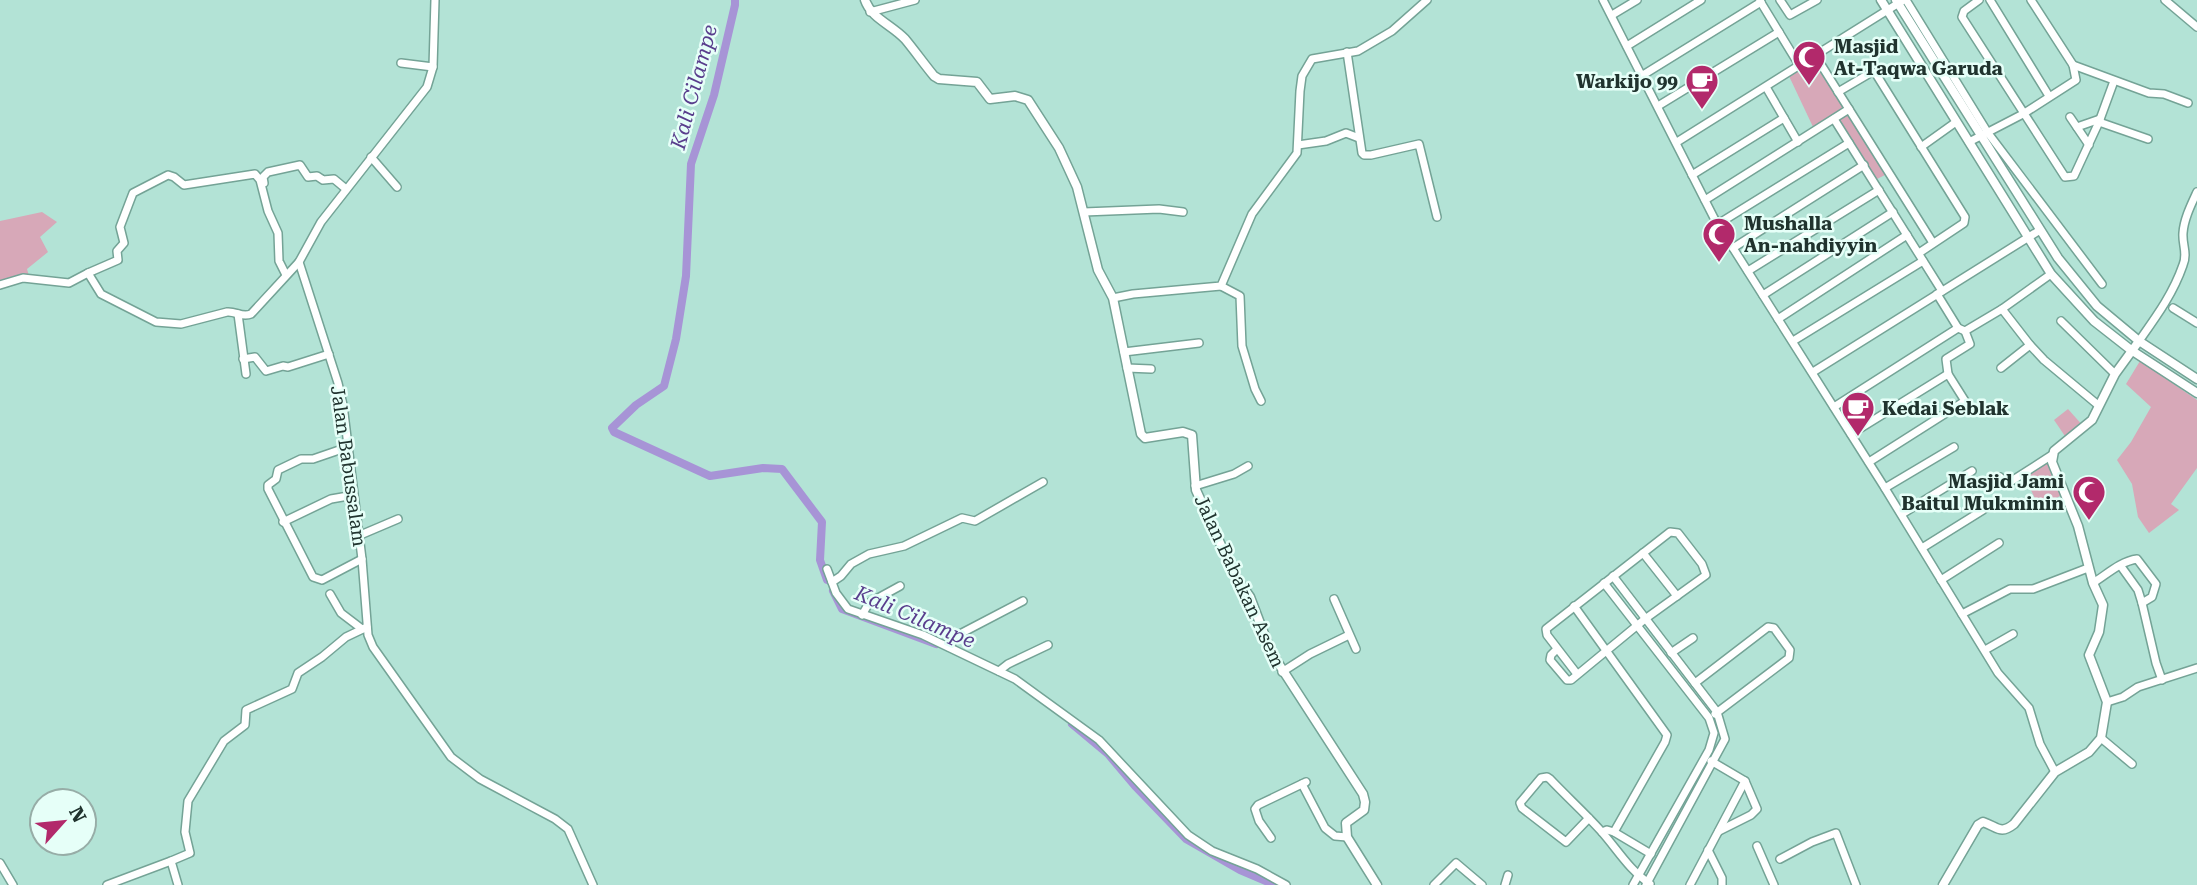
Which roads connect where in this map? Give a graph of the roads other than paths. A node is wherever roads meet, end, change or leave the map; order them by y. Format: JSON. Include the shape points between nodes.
{"nodes":[{"id":1,"x":435,"y":0,"type":"edge"},
{"id":2,"x":865,"y":0,"type":"edge"},
{"id":3,"x":915,"y":0,"type":"edge"},
{"id":4,"x":1427,"y":0,"type":"edge"},
{"id":5,"x":1603,"y":0,"type":"edge"},
{"id":6,"x":1637,"y":0,"type":"edge"},
{"id":7,"x":1701,"y":0,"type":"edge"},
{"id":8,"x":1780,"y":0,"type":"edge"},
{"id":9,"x":1817,"y":0,"type":"edge"},
{"id":10,"x":1881,"y":0,"type":"edge"},
{"id":11,"x":1979,"y":0,"type":"edge"},
{"id":12,"x":1990,"y":0,"type":"edge"},
{"id":13,"x":2031,"y":0,"type":"edge"},
{"id":14,"x":1761,"y":1,"type":"edge"},
{"id":15,"x":1901,"y":1,"type":"edge"},
{"id":16,"x":2168,"y":1,"type":"edge"},
{"id":17,"x":1887,"y":9,"type":"junction"},
{"id":18,"x":870,"y":12,"type":"junction"},
{"id":19,"x":1612,"y":15,"type":"junction"},
{"id":20,"x":2197,"y":27,"type":"edge"},
{"id":21,"x":1779,"y":32,"type":"junction"},
{"id":22,"x":1627,"y":46,"type":"junction"},
{"id":23,"x":1347,"y":52,"type":"junction"},
{"id":24,"x":1815,"y":55,"type":"junction"},
{"id":25,"x":401,"y":63,"type":"dead end"},
{"id":26,"x":1799,"y":65,"type":"junction"},
{"id":27,"x":2073,"y":65,"type":"junction"},
{"id":28,"x":433,"y":67,"type":"junction"},
{"id":29,"x":2094,"y":72,"type":"junction"},
{"id":30,"x":1643,"y":75,"type":"junction"},
{"id":31,"x":2076,"y":80,"type":"junction"},
{"id":32,"x":2113,"y":81,"type":"junction"},
{"id":33,"x":1766,"y":87,"type":"junction"},
{"id":34,"x":1838,"y":92,"type":"junction"},
{"id":35,"x":2049,"y":96,"type":"junction"},
{"id":36,"x":2188,"y":103,"type":"dead end"},
{"id":37,"x":1658,"y":106,"type":"junction"},
{"id":38,"x":1849,"y":109,"type":"junction"},
{"id":39,"x":2023,"y":114,"type":"junction"},
{"id":40,"x":2070,"y":117,"type":"dead end"},
{"id":41,"x":1784,"y":118,"type":"junction"},
{"id":42,"x":1834,"y":118,"type":"junction"},
{"id":43,"x":2100,"y":120,"type":"junction"},
{"id":44,"x":1956,"y":122,"type":"junction"},
{"id":45,"x":2077,"y":127,"type":"junction"},
{"id":46,"x":1985,"y":135,"type":"junction"},
{"id":47,"x":1359,"y":138,"type":"junction"},
{"id":48,"x":2148,"y":139,"type":"dead end"},
{"id":49,"x":1677,"y":142,"type":"junction"},
{"id":50,"x":1798,"y":142,"type":"junction"},
{"id":51,"x":1969,"y":142,"type":"junction"},
{"id":52,"x":1849,"y":143,"type":"junction"},
{"id":53,"x":1298,"y":145,"type":"junction"},
{"id":54,"x":2089,"y":145,"type":"junction"},
{"id":55,"x":1921,"y":147,"type":"junction"},
{"id":56,"x":371,"y":157,"type":"junction"},
{"id":57,"x":1864,"y":165,"type":"junction"},
{"id":58,"x":1692,"y":175,"type":"junction"},
{"id":59,"x":397,"y":187,"type":"dead end"},
{"id":60,"x":346,"y":189,"type":"junction"},
{"id":61,"x":1879,"y":190,"type":"junction"},
{"id":62,"x":2197,"y":192,"type":"edge"},
{"id":63,"x":270,"y":200,"type":"dead end"},
{"id":64,"x":1705,"y":200,"type":"junction"},
{"id":65,"x":1084,"y":212,"type":"junction"},
{"id":66,"x":1183,"y":212,"type":"dead end"},
{"id":67,"x":1893,"y":212,"type":"junction"},
{"id":68,"x":1437,"y":217,"type":"dead end"},
{"id":69,"x":1718,"y":224,"type":"junction"},
{"id":70,"x":2040,"y":230,"type":"junction"},
{"id":71,"x":1907,"y":236,"type":"junction"},
{"id":72,"x":2028,"y":236,"type":"junction"},
{"id":73,"x":1933,"y":243,"type":"junction"},
{"id":74,"x":1733,"y":248,"type":"junction"},
{"id":75,"x":1919,"y":253,"type":"junction"},
{"id":76,"x":1923,"y":261,"type":"junction"},
{"id":77,"x":299,"y":262,"type":"junction"},
{"id":78,"x":1748,"y":271,"type":"junction"},
{"id":79,"x":88,"y":273,"type":"junction"},
{"id":80,"x":2051,"y":274,"type":"junction"},
{"id":81,"x":286,"y":275,"type":"junction"},
{"id":82,"x":2102,"y":284,"type":"dead end"},
{"id":83,"x":0,"y":285,"type":"edge"},
{"id":84,"x":1221,"y":286,"type":"junction"},
{"id":85,"x":1940,"y":293,"type":"junction"},
{"id":86,"x":1763,"y":295,"type":"junction"},
{"id":87,"x":1112,"y":298,"type":"junction"},
{"id":88,"x":2173,"y":308,"type":"dead end"},
{"id":89,"x":2002,"y":309,"type":"junction"},
{"id":90,"x":238,"y":314,"type":"junction"},
{"id":91,"x":1778,"y":319,"type":"junction"},
{"id":92,"x":2061,"y":321,"type":"dead end"},
{"id":93,"x":2197,"y":323,"type":"edge"},
{"id":94,"x":1962,"y":330,"type":"junction"},
{"id":95,"x":1793,"y":341,"type":"junction"},
{"id":96,"x":2139,"y":341,"type":"junction"},
{"id":97,"x":1199,"y":343,"type":"dead end"},
{"id":98,"x":2029,"y":345,"type":"junction"},
{"id":99,"x":2131,"y":350,"type":"junction"},
{"id":100,"x":1124,"y":352,"type":"junction"},
{"id":101,"x":329,"y":354,"type":"junction"},
{"id":102,"x":243,"y":359,"type":"junction"},
{"id":103,"x":1127,"y":368,"type":"junction"},
{"id":104,"x":2001,"y":368,"type":"dead end"},
{"id":105,"x":1151,"y":369,"type":"dead end"},
{"id":106,"x":1813,"y":372,"type":"junction"},
{"id":107,"x":246,"y":374,"type":"dead end"},
{"id":108,"x":1948,"y":374,"type":"junction"},
{"id":109,"x":2115,"y":374,"type":"junction"},
{"id":110,"x":2197,"y":379,"type":"edge"},
{"id":111,"x":2197,"y":393,"type":"edge"},
{"id":112,"x":1261,"y":401,"type":"dead end"},
{"id":113,"x":2098,"y":405,"type":"junction"},
{"id":114,"x":1835,"y":407,"type":"junction"},
{"id":115,"x":1851,"y":434,"type":"junction"},
{"id":116,"x":348,"y":447,"type":"junction"},
{"id":117,"x":1954,"y":447,"type":"dead end"},
{"id":118,"x":2052,"y":455,"type":"junction"},
{"id":119,"x":1869,"y":462,"type":"junction"},
{"id":120,"x":1248,"y":466,"type":"dead end"},
{"id":121,"x":1972,"y":471,"type":"dead end"},
{"id":122,"x":2000,"y":477,"type":"dead end"},
{"id":123,"x":1043,"y":482,"type":"dead end"},
{"id":124,"x":1195,"y":486,"type":"junction"},
{"id":125,"x":1885,"y":488,"type":"junction"},
{"id":126,"x":354,"y":495,"type":"junction"},
{"id":127,"x":1983,"y":510,"type":"dead end"},
{"id":128,"x":1902,"y":514,"type":"junction"},
{"id":129,"x":398,"y":519,"type":"dead end"},
{"id":130,"x":284,"y":522,"type":"junction"},
{"id":131,"x":358,"y":536,"type":"junction"},
{"id":132,"x":2000,"y":543,"type":"dead end"},
{"id":133,"x":1922,"y":548,"type":"junction"},
{"id":134,"x":1643,"y":553,"type":"junction"},
{"id":135,"x":362,"y":559,"type":"junction"},
{"id":136,"x":2120,"y":565,"type":"junction"},
{"id":137,"x":2088,"y":568,"type":"junction"},
{"id":138,"x":827,"y":569,"type":"dead end"},
{"id":139,"x":1613,"y":576,"type":"junction"},
{"id":140,"x":1941,"y":580,"type":"junction"},
{"id":141,"x":832,"y":582,"type":"junction"},
{"id":142,"x":1604,"y":583,"type":"junction"},
{"id":143,"x":2093,"y":583,"type":"junction"},
{"id":144,"x":900,"y":586,"type":"dead end"},
{"id":145,"x":330,"y":594,"type":"dead end"},
{"id":146,"x":1677,"y":596,"type":"junction"},
{"id":147,"x":1334,"y":599,"type":"dead end"},
{"id":148,"x":1023,"y":601,"type":"dead end"},
{"id":149,"x":2143,"y":603,"type":"junction"},
{"id":150,"x":1574,"y":606,"type":"junction"},
{"id":151,"x":1962,"y":614,"type":"junction"},
{"id":152,"x":862,"y":615,"type":"junction"},
{"id":153,"x":1646,"y":619,"type":"junction"},
{"id":154,"x":1638,"y":625,"type":"junction"},
{"id":155,"x":365,"y":628,"type":"junction"},
{"id":156,"x":2013,"y":634,"type":"dead end"},
{"id":157,"x":1349,"y":635,"type":"junction"},
{"id":158,"x":1693,"y":638,"type":"dead end"},
{"id":159,"x":1048,"y":645,"type":"dead end"},
{"id":160,"x":949,"y":647,"type":"junction"},
{"id":161,"x":1356,"y":649,"type":"dead end"},
{"id":162,"x":1557,"y":649,"type":"junction"},
{"id":163,"x":1606,"y":650,"type":"junction"},
{"id":164,"x":1985,"y":650,"type":"junction"},
{"id":165,"x":1671,"y":653,"type":"junction"},
{"id":166,"x":2197,"y":668,"type":"edge"},
{"id":167,"x":999,"y":671,"type":"junction"},
{"id":168,"x":1282,"y":672,"type":"junction"},
{"id":169,"x":1577,"y":674,"type":"junction"},
{"id":170,"x":2162,"y":680,"type":"junction"},
{"id":171,"x":1695,"y":683,"type":"junction"},
{"id":172,"x":2107,"y":702,"type":"junction"},
{"id":173,"x":1717,"y":712,"type":"junction"},
{"id":174,"x":1709,"y":718,"type":"junction"},
{"id":175,"x":2101,"y":738,"type":"junction"},
{"id":176,"x":1705,"y":757,"type":"junction"},
{"id":177,"x":1714,"y":762,"type":"junction"},
{"id":178,"x":2132,"y":764,"type":"dead end"},
{"id":179,"x":2055,"y":772,"type":"junction"},
{"id":180,"x":1745,"y":781,"type":"junction"},
{"id":181,"x":1589,"y":818,"type":"junction"},
{"id":182,"x":1719,"y":831,"type":"junction"},
{"id":183,"x":1602,"y":832,"type":"junction"},
{"id":184,"x":1614,"y":832,"type":"junction"},
{"id":185,"x":1346,"y":837,"type":"junction"},
{"id":186,"x":1271,"y":838,"type":"dead end"},
{"id":187,"x":1757,"y":846,"type":"dead end"},
{"id":188,"x":1708,"y":850,"type":"junction"},
{"id":189,"x":1651,"y":854,"type":"junction"},
{"id":190,"x":1780,"y":859,"type":"dead end"},
{"id":191,"x":170,"y":861,"type":"junction"},
{"id":192,"x":0,"y":863,"type":"edge"},
{"id":193,"x":1507,"y":875,"type":"dead end"},
{"id":194,"x":1638,"y":876,"type":"junction"},
{"id":195,"x":1648,"y":884,"type":"edge"},
{"id":196,"x":13,"y":885,"type":"edge"},
{"id":197,"x":107,"y":885,"type":"edge"},
{"id":198,"x":177,"y":885,"type":"edge"},
{"id":199,"x":593,"y":885,"type":"edge"},
{"id":200,"x":1286,"y":885,"type":"edge"},
{"id":201,"x":1377,"y":885,"type":"edge"},
{"id":202,"x":1434,"y":885,"type":"edge"},
{"id":203,"x":1482,"y":885,"type":"edge"},
{"id":204,"x":1505,"y":885,"type":"edge"},
{"id":205,"x":1633,"y":885,"type":"edge"},
{"id":206,"x":1690,"y":885,"type":"edge"},
{"id":207,"x":1722,"y":885,"type":"edge"},
{"id":208,"x":1774,"y":885,"type":"edge"},
{"id":209,"x":1856,"y":885,"type":"edge"},
{"id":210,"x":1943,"y":885,"type":"edge"}],
"edges":[{"from":1,"to":28,"type":"street"},
{"from":2,"to":18,"type":"street"},
{"from":3,"to":18,"type":"street"},
{"from":4,"to":23,"type":"street","via":[[1392,31],[1358,51]]},
{"from":5,"to":19,"type":"street"},
{"from":6,"to":19,"type":"street"},
{"from":7,"to":22,"type":"street"},
{"from":8,"to":9,"type":"street","via":[[1790,15]]},
{"from":10,"to":17,"type":"street"},
{"from":11,"to":39,"type":"street","via":[[1962,17]]},
{"from":12,"to":35,"type":"street"},
{"from":13,"to":27,"type":"street"},
{"from":14,"to":21,"type":"street"},
{"from":14,"to":30,"type":"street"},
{"from":15,"to":17,"type":"street"},
{"from":15,"to":46,"type":"street"},
{"from":16,"to":20,"type":"street"},
{"from":17,"to":24,"type":"street"},
{"from":17,"to":44,"type":"street"},
{"from":18,"to":65,"type":"street","name":"Jalan Babakan Asem","via":[[897,32],[939,79],[977,82],[990,99],[1015,96],[1028,100],[1069,166]]},
{"from":19,"to":22,"type":"street"},
{"from":21,"to":26,"type":"street"},
{"from":21,"to":37,"type":"street"},
{"from":22,"to":30,"type":"street"},
{"from":23,"to":47,"type":"street"},
{"from":23,"to":53,"type":"street","via":[[1316,56],[1302,76]]},
{"from":24,"to":26,"type":"street"},
{"from":24,"to":34,"type":"street"},
{"from":25,"to":28,"type":"street"},
{"from":26,"to":33,"type":"street"},
{"from":27,"to":29,"type":"street"},
{"from":27,"to":31,"type":"street"},
{"from":28,"to":56,"type":"street","via":[[427,87]]},
{"from":29,"to":31,"type":"street"},
{"from":29,"to":32,"type":"street"},
{"from":30,"to":37,"type":"street"},
{"from":31,"to":35,"type":"street"},
{"from":32,"to":36,"type":"street"},
{"from":32,"to":43,"type":"street"},
{"from":33,"to":41,"type":"street"},
{"from":33,"to":49,"type":"street"},
{"from":34,"to":38,"type":"street"},
{"from":34,"to":55,"type":"street","via":[[1869,73],[1876,74]]},
{"from":35,"to":39,"type":"street"},
{"from":37,"to":49,"type":"street"},
{"from":38,"to":42,"type":"street"},
{"from":38,"to":73,"type":"street"},
{"from":39,"to":46,"type":"street"},
{"from":39,"to":54,"type":"street","via":[[2065,177],[2074,176]]},
{"from":40,"to":45,"type":"street"},
{"from":41,"to":50,"type":"street"},
{"from":41,"to":58,"type":"street"},
{"from":42,"to":50,"type":"street"},
{"from":42,"to":52,"type":"street"},
{"from":43,"to":45,"type":"street"},
{"from":43,"to":48,"type":"street"},
{"from":43,"to":54,"type":"street"},
{"from":44,"to":51,"type":"street"},
{"from":44,"to":55,"type":"street"},
{"from":45,"to":54,"type":"street"},
{"from":46,"to":51,"type":"street"},
{"from":46,"to":70,"type":"street"},
{"from":46,"to":82,"type":"street"},
{"from":47,"to":53,"type":"street","via":[[1346,133]]},
{"from":47,"to":68,"type":"street","via":[[1366,156],[1419,144]]},
{"from":49,"to":58,"type":"street"},
{"from":50,"to":64,"type":"street"},
{"from":51,"to":72,"type":"street"},
{"from":52,"to":57,"type":"street"},
{"from":52,"to":69,"type":"street"},
{"from":53,"to":84,"type":"street","via":[[1297,153],[1252,214]]},
{"from":55,"to":73,"type":"street","via":[[1966,220]]},
{"from":56,"to":59,"type":"street"},
{"from":56,"to":60,"type":"street"},
{"from":57,"to":61,"type":"street"},
{"from":57,"to":74,"type":"street"},
{"from":58,"to":64,"type":"street"},
{"from":60,"to":63,"type":"street","via":[[334,180],[308,177],[302,166],[296,165],[265,174]]},
{"from":60,"to":77,"type":"street"},
{"from":61,"to":67,"type":"street"},
{"from":61,"to":78,"type":"street"},
{"from":62,"to":96,"type":"street","via":[[2184,222],[2183,266],[2166,304]]},
{"from":64,"to":69,"type":"street"},
{"from":65,"to":66,"type":"street"},
{"from":65,"to":87,"type":"street","name":"Jalan Babakan Asem","via":[[1098,270]]},
{"from":67,"to":71,"type":"street"},
{"from":67,"to":86,"type":"street"},
{"from":69,"to":74,"type":"street"},
{"from":70,"to":72,"type":"street"},
{"from":70,"to":96,"type":"street","via":[[2097,306]]},
{"from":71,"to":75,"type":"street"},
{"from":71,"to":91,"type":"street"},
{"from":72,"to":80,"type":"street"},
{"from":72,"to":85,"type":"street"},
{"from":73,"to":75,"type":"street"},
{"from":74,"to":78,"type":"street"},
{"from":75,"to":76,"type":"street"},
{"from":76,"to":85,"type":"street"},
{"from":76,"to":95,"type":"street"},
{"from":77,"to":81,"type":"street"},
{"from":77,"to":101,"type":"street","name":"Jalan Babussalam"},
{"from":78,"to":86,"type":"street"},
{"from":79,"to":81,"type":"street","via":[[118,260],[117,251],[124,243],[120,227],[133,192],[168,175],[184,185],[256,174],[278,233],[279,261]]},
{"from":79,"to":83,"type":"street","via":[[69,283],[23,278]]},
{"from":79,"to":90,"type":"street","via":[[101,294],[156,322],[181,324],[227,312]]},
{"from":80,"to":89,"type":"street"},
{"from":80,"to":99,"type":"street","via":[[2094,321]]},
{"from":81,"to":90,"type":"street","via":[[251,314]]},
{"from":84,"to":87,"type":"street"},
{"from":84,"to":112,"type":"street","via":[[1240,296],[1242,346]]},
{"from":85,"to":94,"type":"street"},
{"from":85,"to":106,"type":"street"},
{"from":86,"to":91,"type":"street"},
{"from":87,"to":100,"type":"street","name":"Jalan Babakan Asem"},
{"from":88,"to":93,"type":"street"},
{"from":89,"to":94,"type":"street"},
{"from":89,"to":98,"type":"street"},
{"from":90,"to":102,"type":"street"},
{"from":91,"to":95,"type":"street"},
{"from":92,"to":109,"type":"street"},
{"from":94,"to":108,"type":"street","via":[[1970,344],[1946,359]]},
{"from":94,"to":114,"type":"street"},
{"from":95,"to":106,"type":"street"},
{"from":96,"to":99,"type":"street"},
{"from":96,"to":110,"type":"street"},
{"from":97,"to":100,"type":"street"},
{"from":98,"to":104,"type":"street"},
{"from":98,"to":113,"type":"street"},
{"from":99,"to":109,"type":"street"},
{"from":99,"to":111,"type":"street"},
{"from":100,"to":103,"type":"street","name":"Jalan Babakan Asem"},
{"from":101,"to":102,"type":"street","via":[[266,371],[255,358]]},
{"from":101,"to":116,"type":"street","name":"Jalan Babussalam","via":[[343,405]]},
{"from":102,"to":107,"type":"street"},
{"from":103,"to":105,"type":"street"},
{"from":103,"to":124,"type":"street","name":"Jalan Babakan Asem","via":[[1142,437],[1192,435]]},
{"from":106,"to":114,"type":"street"},
{"from":108,"to":115,"type":"street"},
{"from":108,"to":119,"type":"street","via":[[1965,401]]},
{"from":109,"to":113,"type":"street"},
{"from":113,"to":118,"type":"street","via":[[2092,420]]},
{"from":114,"to":115,"type":"street"},
{"from":115,"to":119,"type":"street"},
{"from":116,"to":126,"type":"street","name":"Jalan Babussalam"},
{"from":116,"to":130,"type":"street","via":[[278,470],[267,486]]},
{"from":117,"to":125,"type":"street"},
{"from":118,"to":122,"type":"street","via":[[2010,482]]},
{"from":118,"to":137,"type":"street"},
{"from":119,"to":125,"type":"street"},
{"from":120,"to":124,"type":"street"},
{"from":121,"to":128,"type":"street"},
{"from":123,"to":141,"type":"street","via":[[975,521],[962,517],[904,546],[869,554]]},
{"from":124,"to":168,"type":"street","name":"Jalan Babakan Asem"},
{"from":125,"to":128,"type":"street"},
{"from":126,"to":130,"type":"street","via":[[331,499]]},
{"from":126,"to":131,"type":"street","name":"Jalan Babussalam"},
{"from":127,"to":133,"type":"street"},
{"from":128,"to":133,"type":"street"},
{"from":129,"to":131,"type":"street"},
{"from":130,"to":135,"type":"street","via":[[316,580]]},
{"from":131,"to":135,"type":"street","name":"Jalan Babussalam"},
{"from":132,"to":140,"type":"street"},
{"from":133,"to":140,"type":"street"},
{"from":134,"to":139,"type":"street"},
{"from":134,"to":146,"type":"street"},
{"from":134,"to":146,"type":"street","via":[[1672,532],[1678,533],[1706,575]]},
{"from":135,"to":155,"type":"street","name":"Jalan Babussalam"},
{"from":136,"to":143,"type":"street"},
{"from":136,"to":149,"type":"street"},
{"from":136,"to":149,"type":"street","via":[[2137,559],[2155,584],[2152,597]]},
{"from":137,"to":143,"type":"street"},
{"from":137,"to":151,"type":"street","via":[[2033,589],[2010,589]]},
{"from":138,"to":141,"type":"street"},
{"from":139,"to":142,"type":"street"},
{"from":139,"to":153,"type":"street"},
{"from":140,"to":151,"type":"street"},
{"from":141,"to":152,"type":"street","via":[[845,607]]},
{"from":142,"to":150,"type":"street"},
{"from":142,"to":154,"type":"street"},
{"from":143,"to":172,"type":"street","via":[[2103,610],[2089,655]]},
{"from":144,"to":152,"type":"street","via":[[869,603]]},
{"from":145,"to":155,"type":"street","via":[[341,613]]},
{"from":146,"to":153,"type":"street"},
{"from":147,"to":157,"type":"street"},
{"from":148,"to":160,"type":"street","via":[[958,635]]},
{"from":149,"to":170,"type":"street"},
{"from":150,"to":162,"type":"street","via":[[1546,629]]},
{"from":150,"to":163,"type":"street"},
{"from":151,"to":164,"type":"street"},
{"from":152,"to":160,"type":"street"},
{"from":153,"to":154,"type":"street"},
{"from":153,"to":165,"type":"street"},
{"from":154,"to":163,"type":"street"},
{"from":154,"to":174,"type":"street"},
{"from":155,"to":191,"type":"street","via":[[298,673],[290,690],[246,710],[245,725],[225,741],[188,801],[185,832],[190,853]]},
{"from":155,"to":199,"type":"street","name":"Jalan Babussalam","via":[[373,647],[446,751],[480,779],[568,829]]},
{"from":156,"to":164,"type":"street"},
{"from":157,"to":161,"type":"street"},
{"from":157,"to":168,"type":"street"},
{"from":158,"to":165,"type":"street"},
{"from":159,"to":167,"type":"street"},
{"from":160,"to":167,"type":"street"},
{"from":162,"to":169,"type":"street"},
{"from":162,"to":169,"type":"street","via":[[1550,660],[1567,680]]},
{"from":163,"to":169,"type":"street"},
{"from":163,"to":184,"type":"street","via":[[1667,738]]},
{"from":164,"to":179,"type":"street","via":[[1998,673],[2029,708]]},
{"from":165,"to":171,"type":"street"},
{"from":166,"to":170,"type":"street"},
{"from":167,"to":200,"type":"street","via":[[1099,740],[1188,835]]},
{"from":168,"to":185,"type":"street","name":"Jalan Babakan Asem","via":[[1363,794],[1364,810],[1346,823]]},
{"from":170,"to":172,"type":"street"},
{"from":171,"to":173,"type":"street"},
{"from":171,"to":173,"type":"street","via":[[1768,627],[1774,628],[1791,655]]},
{"from":172,"to":175,"type":"street"},
{"from":173,"to":174,"type":"street"},
{"from":173,"to":177,"type":"street","via":[[1725,739]]},
{"from":174,"to":176,"type":"street","via":[[1714,733]]},
{"from":175,"to":178,"type":"street"},
{"from":175,"to":179,"type":"street","via":[[2089,752]]},
{"from":176,"to":177,"type":"street"},
{"from":176,"to":189,"type":"street"},
{"from":177,"to":180,"type":"street"},
{"from":177,"to":195,"type":"street"},
{"from":179,"to":210,"type":"street","via":[[2007,830],[1983,822],[1978,825]]},
{"from":180,"to":182,"type":"street"},
{"from":180,"to":182,"type":"street","via":[[1756,811]]},
{"from":181,"to":181,"type":"street","via":[[1566,842],[1520,803],[1545,776]]},
{"from":181,"to":183,"type":"street"},
{"from":182,"to":188,"type":"street"},
{"from":183,"to":184,"type":"street"},
{"from":183,"to":194,"type":"street"},
{"from":184,"to":189,"type":"street"},
{"from":185,"to":186,"type":"street","via":[[1325,828],[1304,783],[1255,809]]},
{"from":185,"to":201,"type":"street"},
{"from":187,"to":208,"type":"street"},
{"from":188,"to":206,"type":"street"},
{"from":188,"to":207,"type":"street"},
{"from":189,"to":194,"type":"street"},
{"from":190,"to":209,"type":"street","via":[[1836,834]]},
{"from":191,"to":197,"type":"street"},
{"from":191,"to":198,"type":"street"},
{"from":192,"to":196,"type":"street"},
{"from":193,"to":204,"type":"street"},
{"from":194,"to":195,"type":"street"},
{"from":194,"to":205,"type":"street"},
{"from":202,"to":203,"type":"street","via":[[1455,863]]}]}
